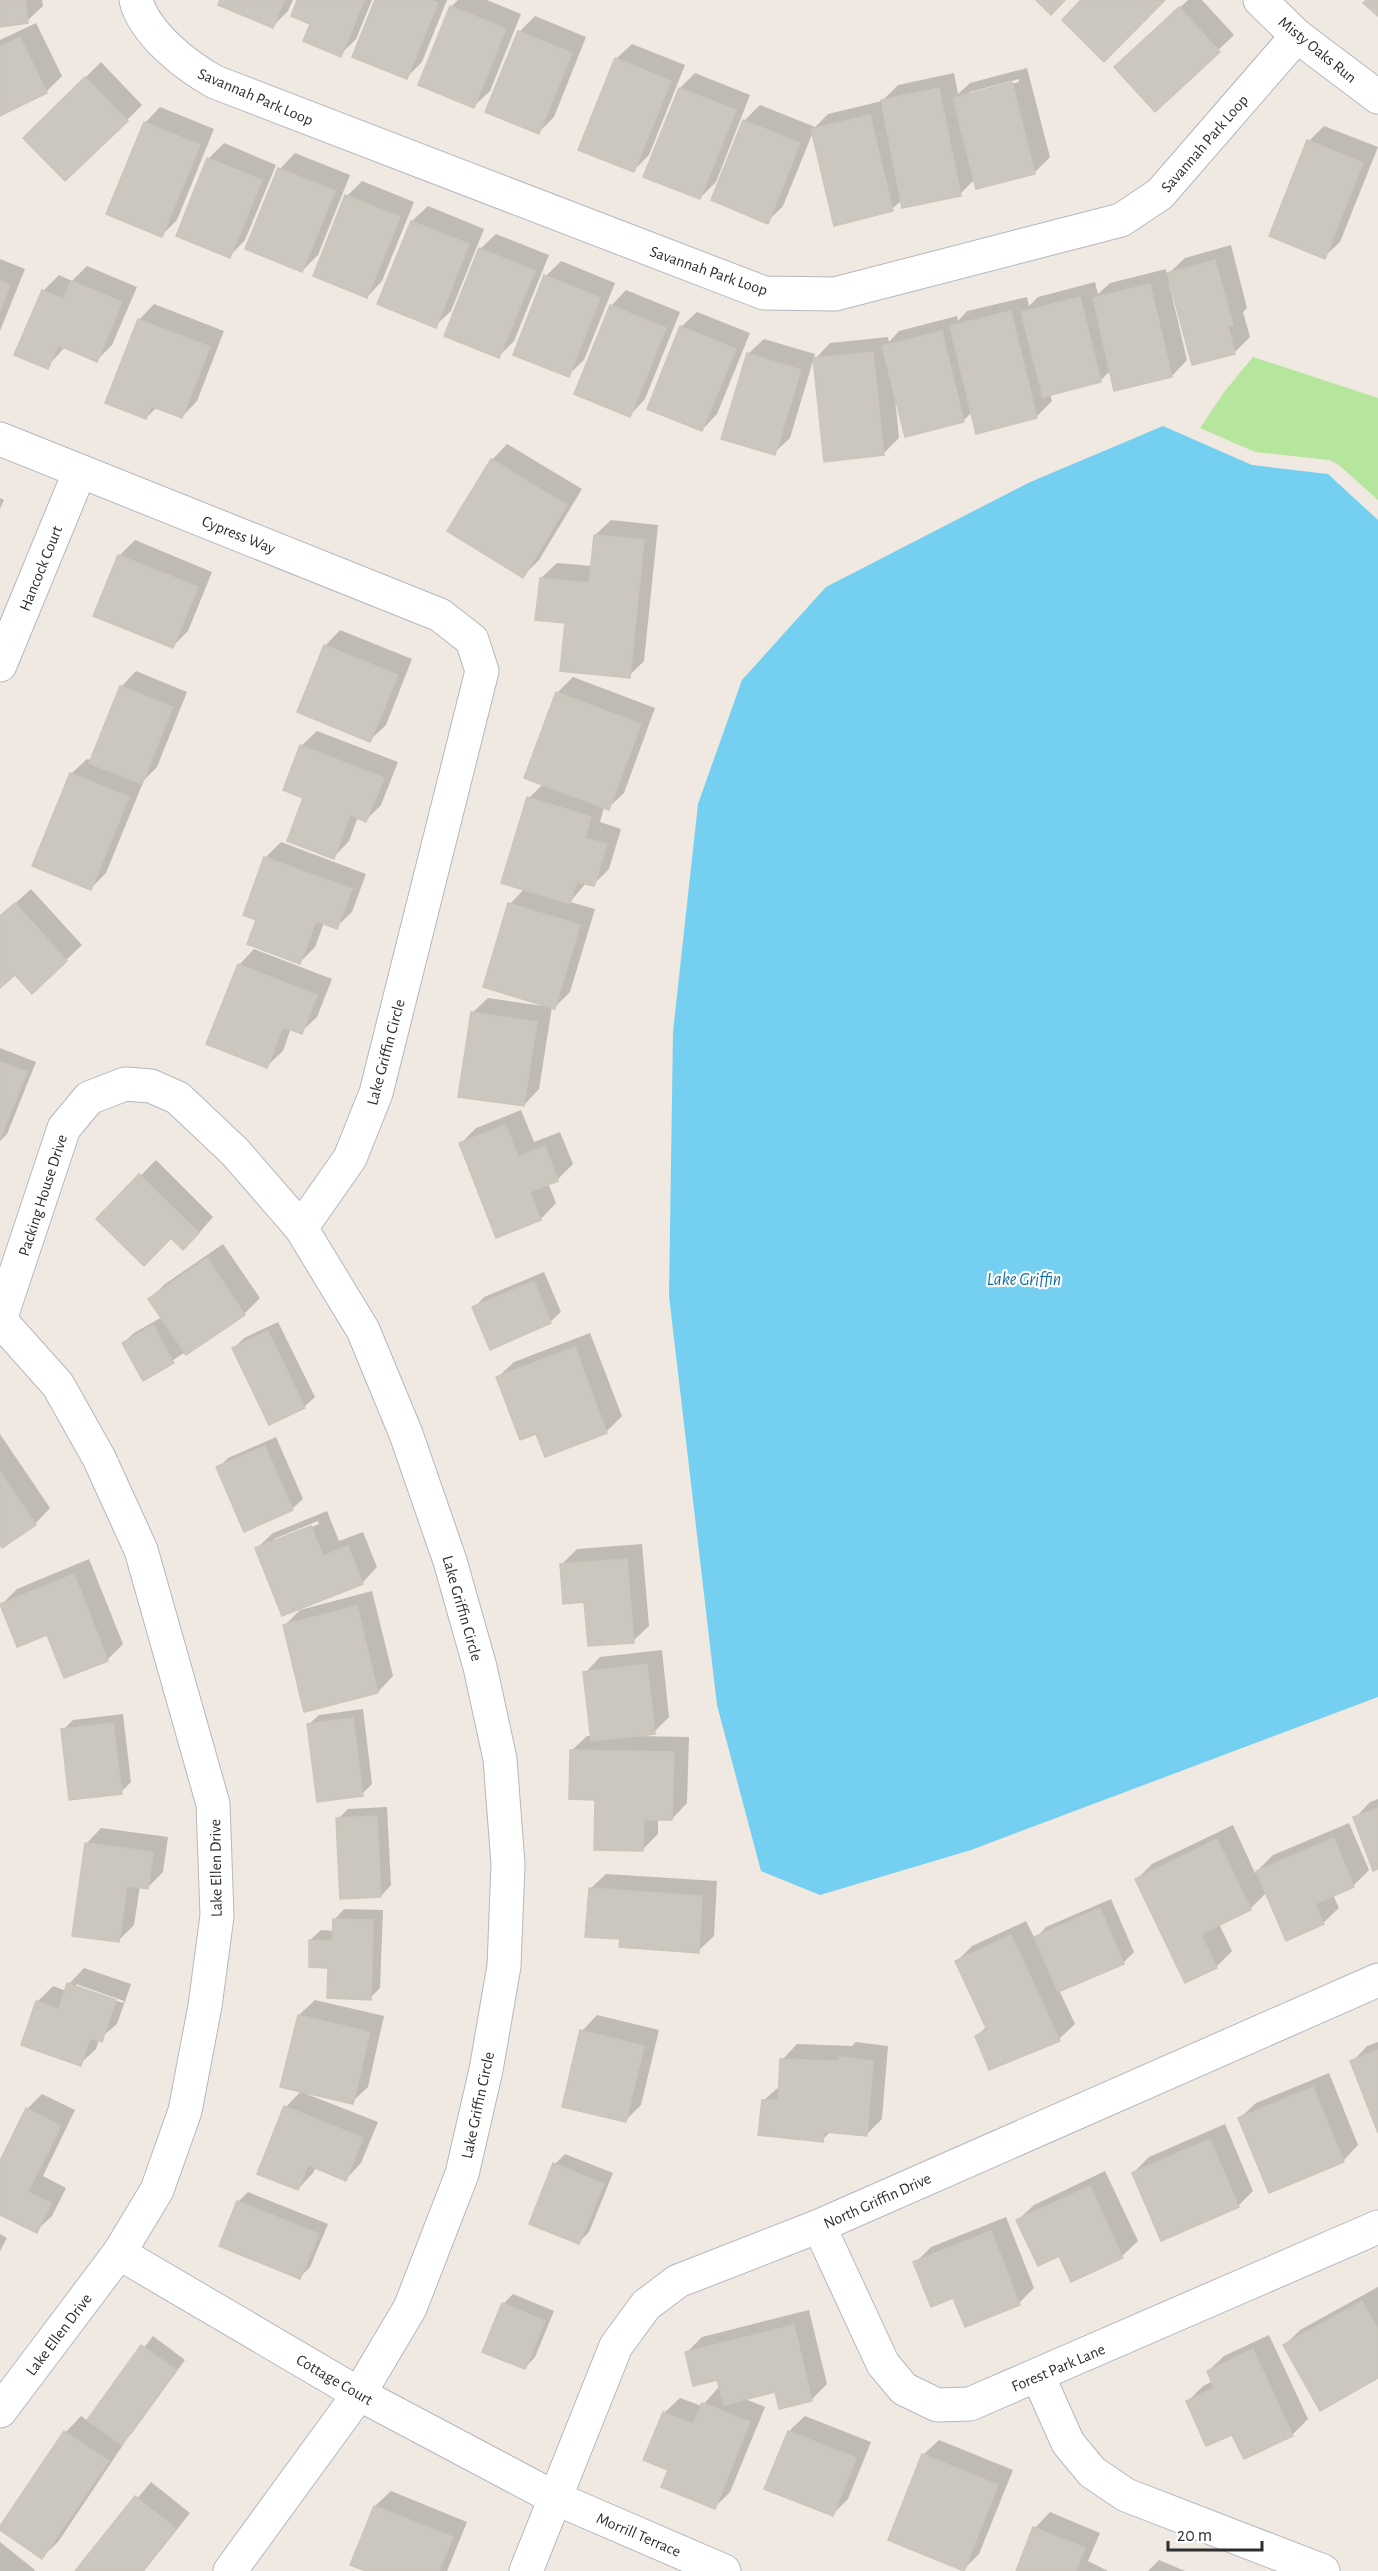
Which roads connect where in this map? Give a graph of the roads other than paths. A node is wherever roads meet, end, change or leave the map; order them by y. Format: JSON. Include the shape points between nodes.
{"nodes":[{"id":1,"x":136,"y":0,"type":"edge"},
{"id":2,"x":1260,"y":0,"type":"edge"},
{"id":3,"x":1297,"y":36,"type":"junction"},
{"id":4,"x":1378,"y":96,"type":"edge"},
{"id":5,"x":0,"y":439,"type":"edge"},
{"id":6,"x":80,"y":471,"type":"junction"},
{"id":7,"x":472,"y":640,"type":"joint"},
{"id":8,"x":0,"y":665,"type":"edge"},
{"id":9,"x":302,"y":1228,"type":"junction"},
{"id":10,"x":0,"y":1320,"type":"edge"},
{"id":11,"x":1378,"y":1980,"type":"edge"},
{"id":12,"x":819,"y":2226,"type":"junction"},
{"id":13,"x":1378,"y":2227,"type":"edge"},
{"id":14,"x":119,"y":2253,"type":"junction"},
{"id":15,"x":1038,"y":2376,"type":"junction"},
{"id":16,"x":359,"y":2394,"type":"junction"},
{"id":17,"x":0,"y":2411,"type":"edge"},
{"id":18,"x":555,"y":2498,"type":"junction"},
{"id":19,"x":230,"y":2571,"type":"edge"},
{"id":20,"x":526,"y":2571,"type":"edge"},
{"id":21,"x":723,"y":2571,"type":"edge"},
{"id":22,"x":1323,"y":2571,"type":"edge"}],
"edges":[{"from":1,"to":3,"type":"street","name":"Savannah Park Loop","via":[[139,13],[184,64],[215,82],[764,293],[835,294],[1121,220],[1160,194]]},
{"from":2,"to":3,"type":"street","name":"Misty Oaks Run"},
{"from":3,"to":4,"type":"street","name":"Misty Oaks Run"},
{"from":5,"to":6,"type":"street","name":"Cypress Way"},
{"from":6,"to":7,"type":"street","name":"Cypress Way","via":[[440,615]]},
{"from":6,"to":8,"type":"street","name":"Hancock Court"},
{"from":7,"to":9,"type":"street","name":"Lake Griffin Circle","via":[[482,671],[376,1093],[350,1158]]},
{"from":9,"to":10,"type":"street","name":"Packing House Drive","via":[[235,1152],[178,1098],[151,1086],[125,1084],[89,1098],[64,1128]]},
{"from":9,"to":16,"type":"street","name":"Lake Griffin Circle","via":[[363,1330],[450,1560],[480,1667],[500,1759],[508,1864],[504,1966],[462,2174],[410,2308]]},
{"from":10,"to":14,"type":"street","name":"Lake Ellen Drive","via":[[58,1385],[99,1458],[141,1550],[213,1804],[217,1916],[185,2110],[157,2190]]},
{"from":11,"to":12,"type":"street","name":"North Griffin Drive"},
{"from":12,"to":15,"type":"street","name":"Forest Park Lane","via":[[883,2364],[904,2389],[937,2405],[970,2404]]},
{"from":12,"to":18,"type":"street","name":"North Griffin Drive","via":[[678,2281],[646,2306],[616,2346]]},
{"from":13,"to":15,"type":"street","name":"Forest Park Lane"},
{"from":14,"to":16,"type":"street","name":"Cottage Court"},
{"from":14,"to":17,"type":"street","name":"Lake Ellen Drive"},
{"from":15,"to":22,"type":"street","via":[[1068,2443],[1092,2472],[1126,2495]]},
{"from":16,"to":18,"type":"street","name":"Cottage Court"},
{"from":16,"to":19,"type":"street","name":"Lake Griffin Circle"},
{"from":18,"to":20,"type":"street","name":"North Griffin Drive"},
{"from":18,"to":21,"type":"street","name":"Morrill Terrace"}]}
